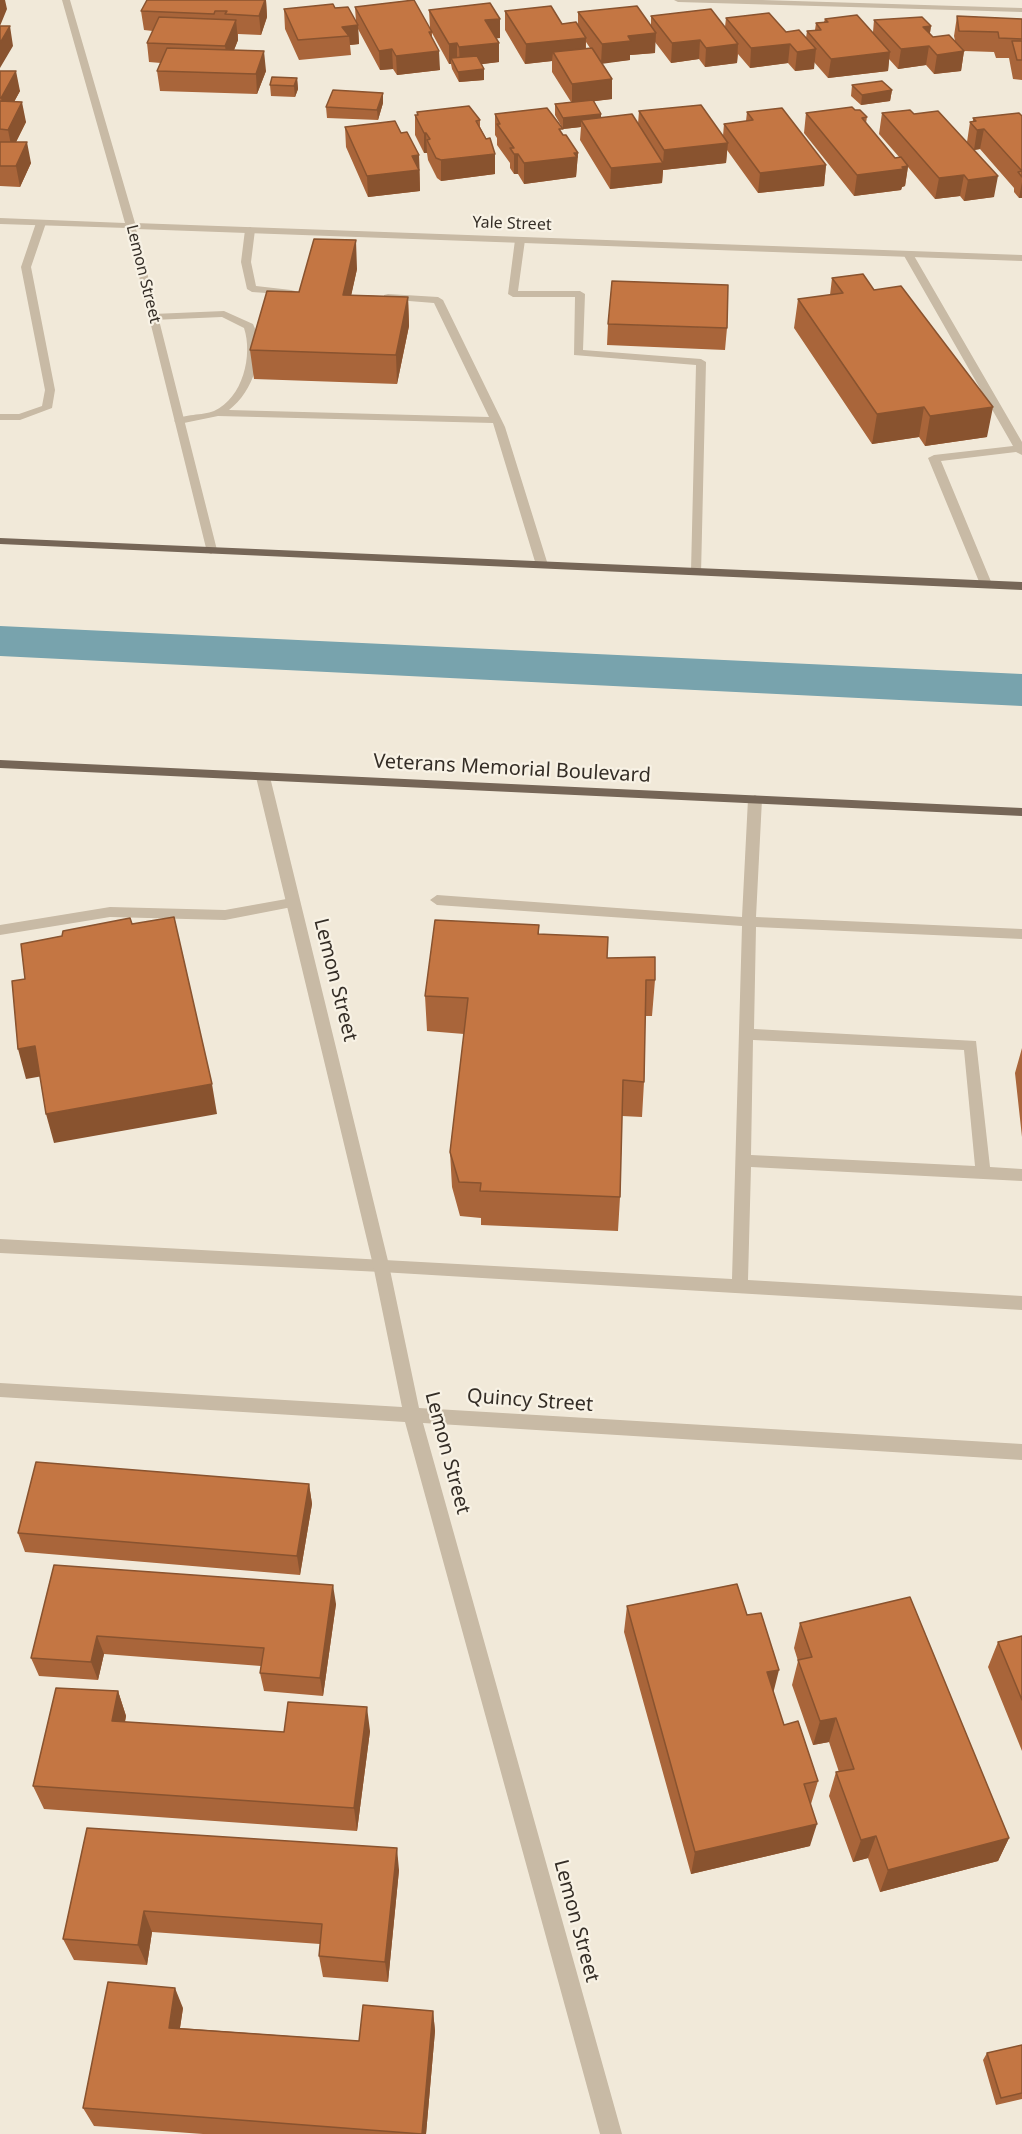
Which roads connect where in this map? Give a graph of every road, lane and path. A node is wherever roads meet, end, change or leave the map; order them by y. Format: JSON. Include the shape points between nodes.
{"nodes":[{"id":1,"x":66,"y":0,"type":"edge"},
{"id":2,"x":678,"y":0,"type":"edge"},
{"id":3,"x":1022,"y":10,"type":"edge"},
{"id":4,"x":0,"y":221,"type":"edge"},
{"id":5,"x":41,"y":223,"type":"junction"},
{"id":6,"x":131,"y":226,"type":"junction"},
{"id":7,"x":250,"y":230,"type":"junction"},
{"id":8,"x":520,"y":240,"type":"junction"},
{"id":9,"x":908,"y":254,"type":"junction"},
{"id":10,"x":1022,"y":258,"type":"edge"},
{"id":11,"x":297,"y":294,"type":"edge"},
{"id":12,"x":373,"y":297,"type":"edge"},
{"id":13,"x":153,"y":317,"type":"junction"},
{"id":14,"x":218,"y":413,"type":"junction"},
{"id":15,"x":0,"y":417,"type":"edge"},
{"id":16,"x":497,"y":420,"type":"junction"},
{"id":17,"x":179,"y":421,"type":"junction"},
{"id":18,"x":1021,"y":450,"type":"edge"},
{"id":19,"x":0,"y":541,"type":"edge"},
{"id":20,"x":211,"y":550,"type":"junction"},
{"id":21,"x":542,"y":565,"type":"junction"},
{"id":22,"x":697,"y":571,"type":"junction"},
{"id":23,"x":986,"y":584,"type":"junction"},
{"id":24,"x":1022,"y":585,"type":"edge"},
{"id":25,"x":0,"y":764,"type":"edge"},
{"id":26,"x":263,"y":777,"type":"junction"},
{"id":27,"x":755,"y":799,"type":"junction"},
{"id":28,"x":1020,"y":811,"type":"edge"},
{"id":29,"x":437,"y":900,"type":"dead end"},
{"id":30,"x":292,"y":903,"type":"junction"},
{"id":31,"x":749,"y":922,"type":"junction"},
{"id":32,"x":0,"y":930,"type":"edge"},
{"id":33,"x":1022,"y":934,"type":"edge"},
{"id":34,"x":747,"y":1034,"type":"junction"},
{"id":35,"x":744,"y":1161,"type":"junction"},
{"id":36,"x":983,"y":1173,"type":"junction"},
{"id":37,"x":1022,"y":1175,"type":"edge"},
{"id":38,"x":0,"y":1246,"type":"edge"},
{"id":39,"x":381,"y":1265,"type":"junction"},
{"id":40,"x":740,"y":1286,"type":"junction"},
{"id":41,"x":1022,"y":1303,"type":"edge"},
{"id":42,"x":0,"y":1390,"type":"edge"},
{"id":43,"x":412,"y":1415,"type":"junction"},
{"id":44,"x":1022,"y":1452,"type":"edge"},
{"id":45,"x":611,"y":2134,"type":"edge"}],
"edges":[{"from":1,"to":6,"type":"street","name":"Lemon Street"},
{"from":2,"to":3,"type":"street"},
{"from":4,"to":5,"type":"street","name":"Yale Street"},
{"from":5,"to":6,"type":"street","name":"Yale Street"},
{"from":5,"to":15,"type":"street","via":[[26,267],[50,390],[47,408],[20,417]]},
{"from":6,"to":7,"type":"street","name":"Yale Street"},
{"from":6,"to":13,"type":"street","name":"Lemon Street"},
{"from":7,"to":8,"type":"street","name":"Yale Street"},
{"from":7,"to":11,"type":"street","via":[[246,262],[252,289]]},
{"from":8,"to":9,"type":"street","name":"Yale Street"},
{"from":8,"to":22,"type":"street","via":[[513,294],[580,294],[578,353],[701,362]]},
{"from":9,"to":10,"type":"street","name":"Yale Street"},
{"from":9,"to":18,"type":"street"},
{"from":12,"to":16,"type":"street","via":[[438,300]]},
{"from":13,"to":14,"type":"street","via":[[224,314],[249,326],[254,338],[253,358],[235,400]]},
{"from":13,"to":17,"type":"street","name":"Lemon Street"},
{"from":14,"to":16,"type":"street"},
{"from":14,"to":17,"type":"street"},
{"from":16,"to":21,"type":"street"},
{"from":17,"to":20,"type":"street","name":"Lemon Street"},
{"from":18,"to":23,"type":"street","via":[[934,458]]},
{"from":19,"to":20,"type":"main road"},
{"from":20,"to":21,"type":"main road"},
{"from":21,"to":22,"type":"main road"},
{"from":22,"to":23,"type":"main road"},
{"from":23,"to":24,"type":"main road"},
{"from":25,"to":26,"type":"main road","name":"Veterans Memorial Boulevard"},
{"from":26,"to":27,"type":"main road","name":"Veterans Memorial Boulevard"},
{"from":26,"to":30,"type":"street","name":"Lemon Street"},
{"from":27,"to":28,"type":"main road","name":"Veterans Memorial Boulevard"},
{"from":27,"to":31,"type":"street"},
{"from":29,"to":31,"type":"street"},
{"from":30,"to":32,"type":"street","via":[[225,915],[110,912]]},
{"from":30,"to":39,"type":"street","name":"Lemon Street"},
{"from":31,"to":33,"type":"street"},
{"from":31,"to":34,"type":"street"},
{"from":34,"to":35,"type":"street"},
{"from":34,"to":36,"type":"street","via":[[971,1045]]},
{"from":35,"to":36,"type":"street"},
{"from":35,"to":40,"type":"street"},
{"from":36,"to":37,"type":"street"},
{"from":38,"to":39,"type":"street"},
{"from":39,"to":40,"type":"street"},
{"from":39,"to":43,"type":"street","name":"Lemon Street"},
{"from":40,"to":41,"type":"street"},
{"from":42,"to":43,"type":"street","name":"Quincy Street"},
{"from":43,"to":44,"type":"street","name":"Quincy Street"},
{"from":43,"to":45,"type":"street","name":"Lemon Street"}]}
